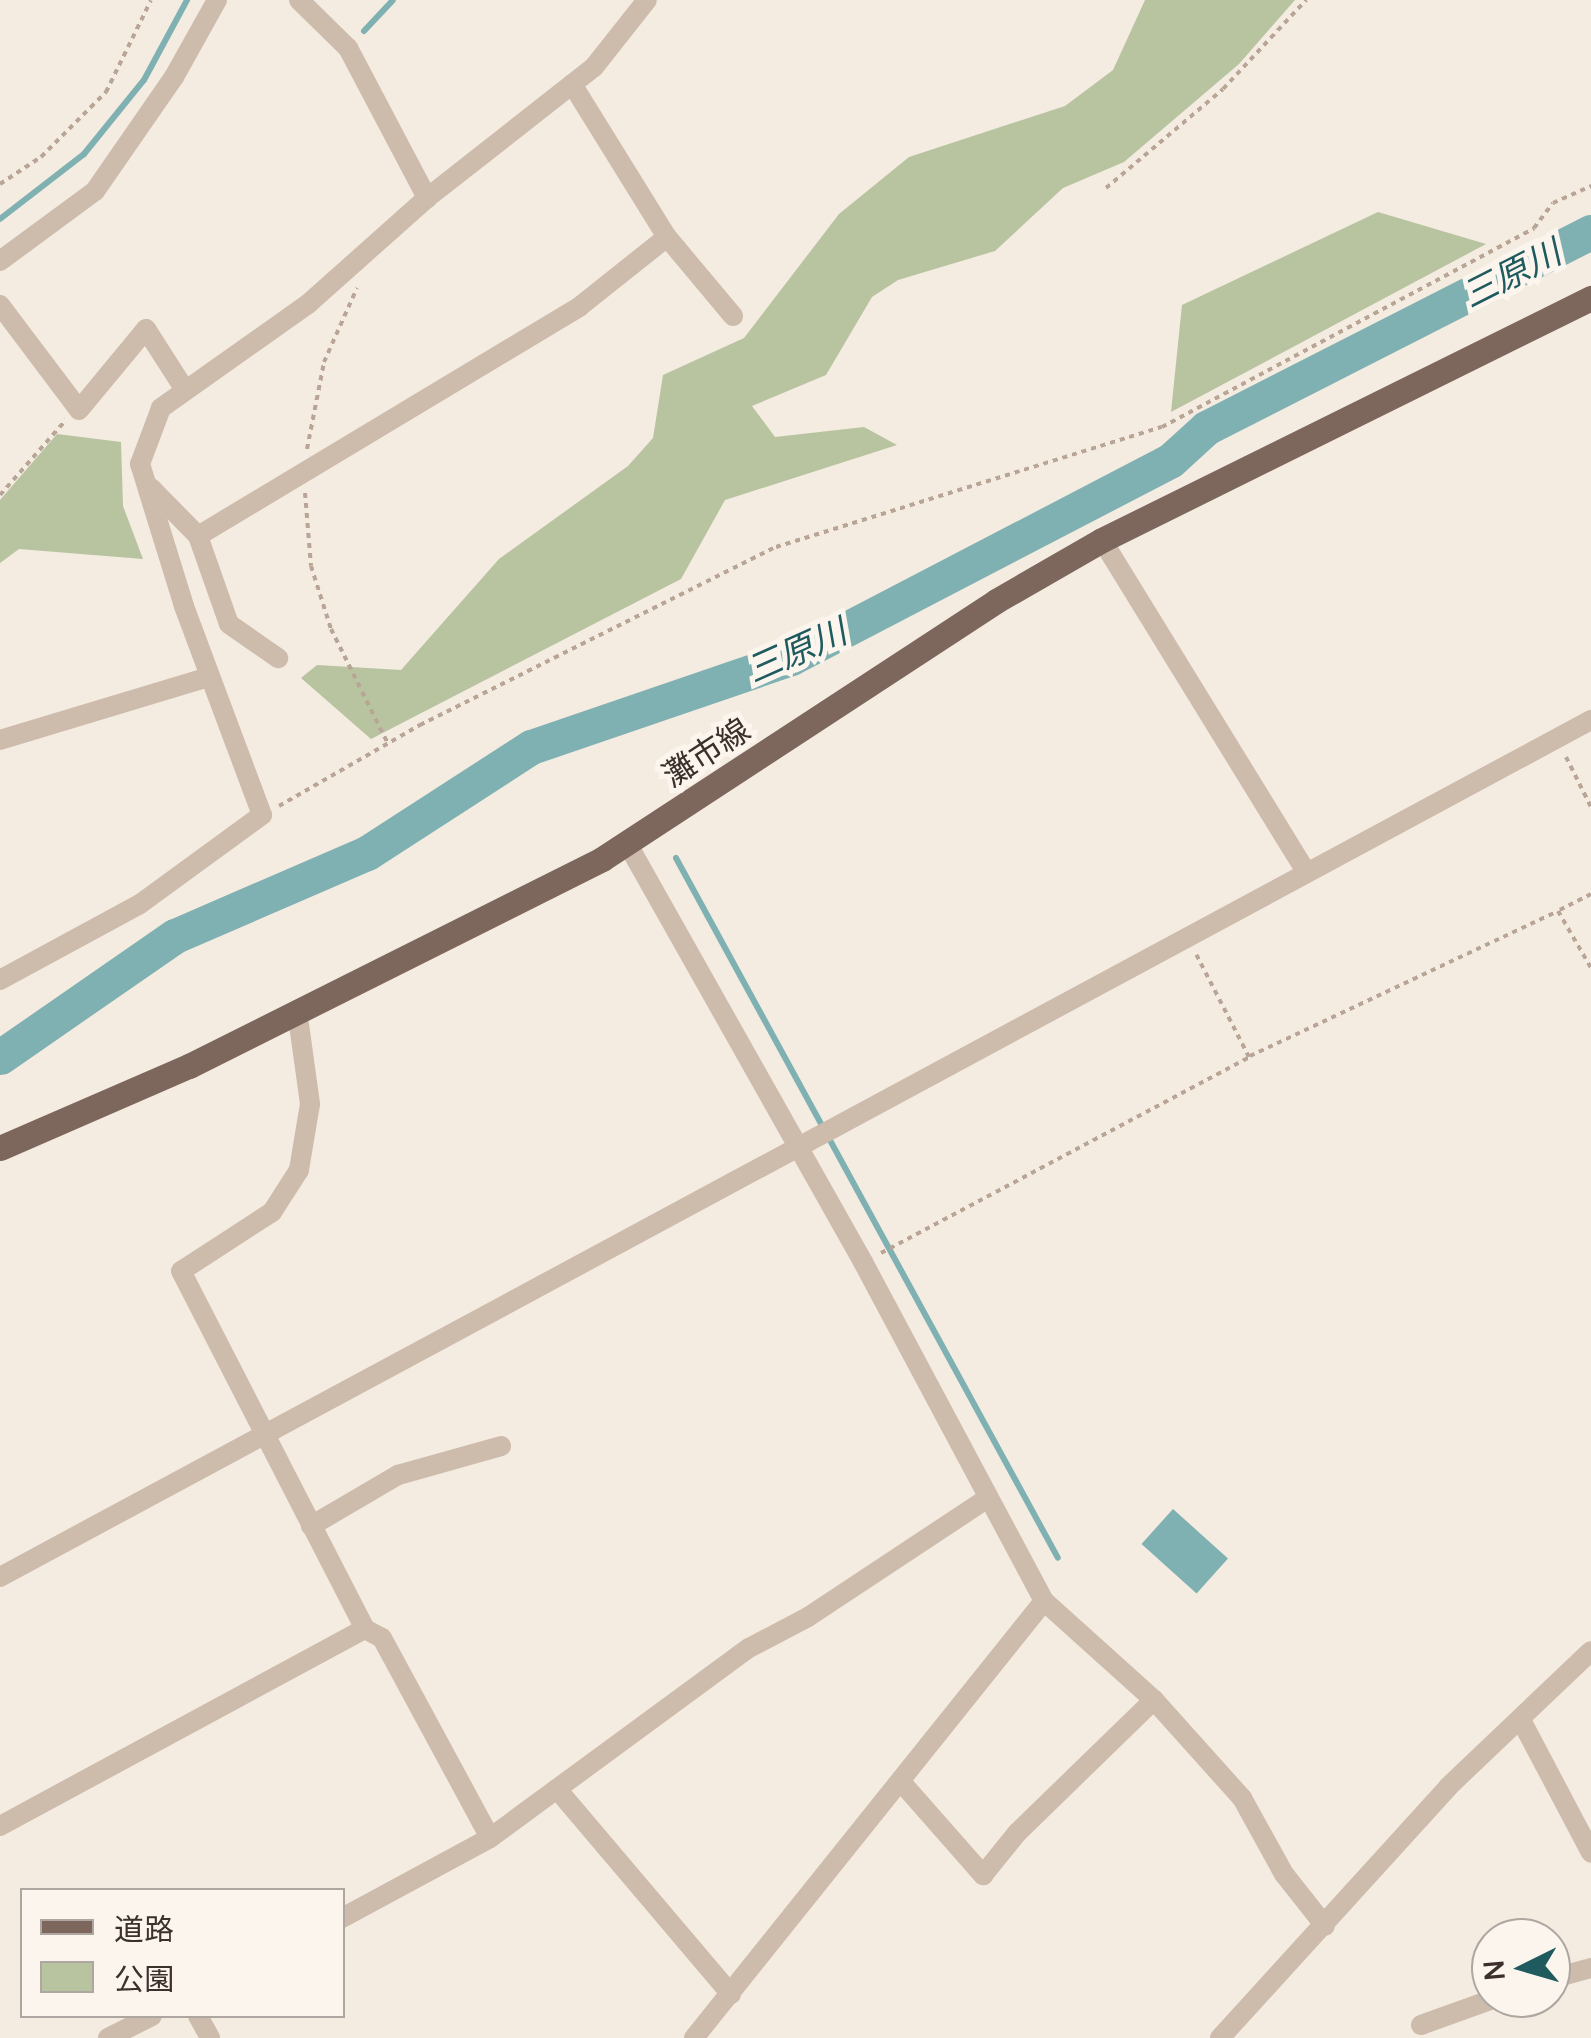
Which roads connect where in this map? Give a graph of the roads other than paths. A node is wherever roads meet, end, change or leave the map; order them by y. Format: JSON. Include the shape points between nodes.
{"nodes":[{"id":1,"x":216,"y":0,"type":"edge"},
{"id":2,"x":299,"y":0,"type":"edge"},
{"id":3,"x":648,"y":0,"type":"edge"},
{"id":4,"x":572,"y":84,"type":"junction"},
{"id":5,"x":427,"y":198,"type":"junction"},
{"id":6,"x":667,"y":237,"type":"junction"},
{"id":7,"x":0,"y":262,"type":"edge"},
{"id":8,"x":1591,"y":298,"type":"edge"},
{"id":9,"x":0,"y":305,"type":"edge"},
{"id":10,"x":732,"y":316,"type":"dead end"},
{"id":11,"x":185,"y":390,"type":"junction"},
{"id":12,"x":146,"y":483,"type":"junction"},
{"id":13,"x":198,"y":536,"type":"junction"},
{"id":14,"x":1102,"y":540,"type":"junction"},
{"id":15,"x":278,"y":658,"type":"dead end"},
{"id":16,"x":210,"y":677,"type":"junction"},
{"id":17,"x":1591,"y":720,"type":"edge"},
{"id":18,"x":0,"y":740,"type":"edge"},
{"id":19,"x":626,"y":843,"type":"junction"},
{"id":20,"x":1305,"y":870,"type":"junction"},
{"id":21,"x":0,"y":980,"type":"edge"},
{"id":22,"x":297,"y":1010,"type":"junction"},
{"id":23,"x":0,"y":1148,"type":"edge"},
{"id":24,"x":800,"y":1150,"type":"junction"},
{"id":25,"x":266,"y":1435,"type":"junction"},
{"id":26,"x":501,"y":1446,"type":"dead end"},
{"id":27,"x":988,"y":1498,"type":"junction"},
{"id":28,"x":311,"y":1526,"type":"junction"},
{"id":29,"x":0,"y":1577,"type":"edge"},
{"id":30,"x":1044,"y":1601,"type":"junction"},
{"id":31,"x":365,"y":1629,"type":"junction"},
{"id":32,"x":1591,"y":1651,"type":"edge"},
{"id":33,"x":1154,"y":1700,"type":"junction"},
{"id":34,"x":1520,"y":1720,"type":"junction"},
{"id":35,"x":902,"y":1783,"type":"junction"},
{"id":36,"x":558,"y":1789,"type":"junction"},
{"id":37,"x":0,"y":1826,"type":"edge"},
{"id":38,"x":490,"y":1838,"type":"junction"},
{"id":39,"x":1591,"y":1853,"type":"edge"},
{"id":40,"x":345,"y":1916,"type":"edge"},
{"id":41,"x":1324,"y":1926,"type":"junction"},
{"id":42,"x":731,"y":1994,"type":"junction"},
{"id":43,"x":1471,"y":2007,"type":"edge"},
{"id":44,"x":148,"y":2018,"type":"edge"},
{"id":45,"x":1422,"y":2025,"type":"dead end"},
{"id":46,"x":108,"y":2038,"type":"edge"},
{"id":47,"x":694,"y":2038,"type":"edge"},
{"id":48,"x":1220,"y":2038,"type":"edge"}],
"edges":[{"from":1,"to":7,"type":"street","via":[[174,77],[95,191]]},
{"from":2,"to":5,"type":"street","via":[[348,48]]},
{"from":3,"to":4,"type":"street"},
{"from":4,"to":5,"type":"street"},
{"from":4,"to":6,"type":"street"},
{"from":5,"to":11,"type":"street","via":[[308,304]]},
{"from":6,"to":10,"type":"street"},
{"from":6,"to":13,"type":"street","via":[[579,307]]},
{"from":8,"to":14,"type":"main road","name":"灘市線"},
{"from":9,"to":11,"type":"street","via":[[78,410],[146,330]]},
{"from":11,"to":12,"type":"street","via":[[161,408],[140,464]]},
{"from":12,"to":13,"type":"street"},
{"from":12,"to":16,"type":"street"},
{"from":13,"to":15,"type":"street","via":[[229,624]]},
{"from":14,"to":19,"type":"main road","name":"灘市線"},
{"from":14,"to":20,"type":"street"},
{"from":16,"to":18,"type":"street"},
{"from":16,"to":21,"type":"street","via":[[262,815],[140,904]]},
{"from":17,"to":20,"type":"street"},
{"from":19,"to":22,"type":"main road","name":"灘市線"},
{"from":19,"to":24,"type":"street"},
{"from":20,"to":24,"type":"street"},
{"from":22,"to":23,"type":"main road","name":"灘市線","via":[[189,1066]]},
{"from":22,"to":25,"type":"street","via":[[310,1104],[300,1170],[272,1212],[180,1271]]},
{"from":24,"to":25,"type":"street"},
{"from":24,"to":27,"type":"street"},
{"from":25,"to":28,"type":"street"},
{"from":25,"to":29,"type":"street"},
{"from":26,"to":28,"type":"street","via":[[398,1475]]},
{"from":27,"to":30,"type":"street"},
{"from":27,"to":36,"type":"street","via":[[808,1617],[749,1648]]},
{"from":28,"to":31,"type":"street"},
{"from":30,"to":33,"type":"street"},
{"from":30,"to":35,"type":"street"},
{"from":31,"to":37,"type":"street"},
{"from":31,"to":38,"type":"street","via":[[382,1638]]},
{"from":32,"to":34,"type":"street"},
{"from":33,"to":35,"type":"street","via":[[982,1874]]},
{"from":33,"to":41,"type":"street","via":[[1242,1798],[1284,1874]]},
{"from":34,"to":39,"type":"street"},
{"from":34,"to":41,"type":"street","via":[[1448,1787]]},
{"from":35,"to":42,"type":"street"},
{"from":36,"to":38,"type":"street"},
{"from":36,"to":42,"type":"street"},
{"from":38,"to":40,"type":"street"},
{"from":41,"to":48,"type":"street"},
{"from":42,"to":47,"type":"street"},
{"from":43,"to":45,"type":"street"},
{"from":44,"to":46,"type":"street"}]}
